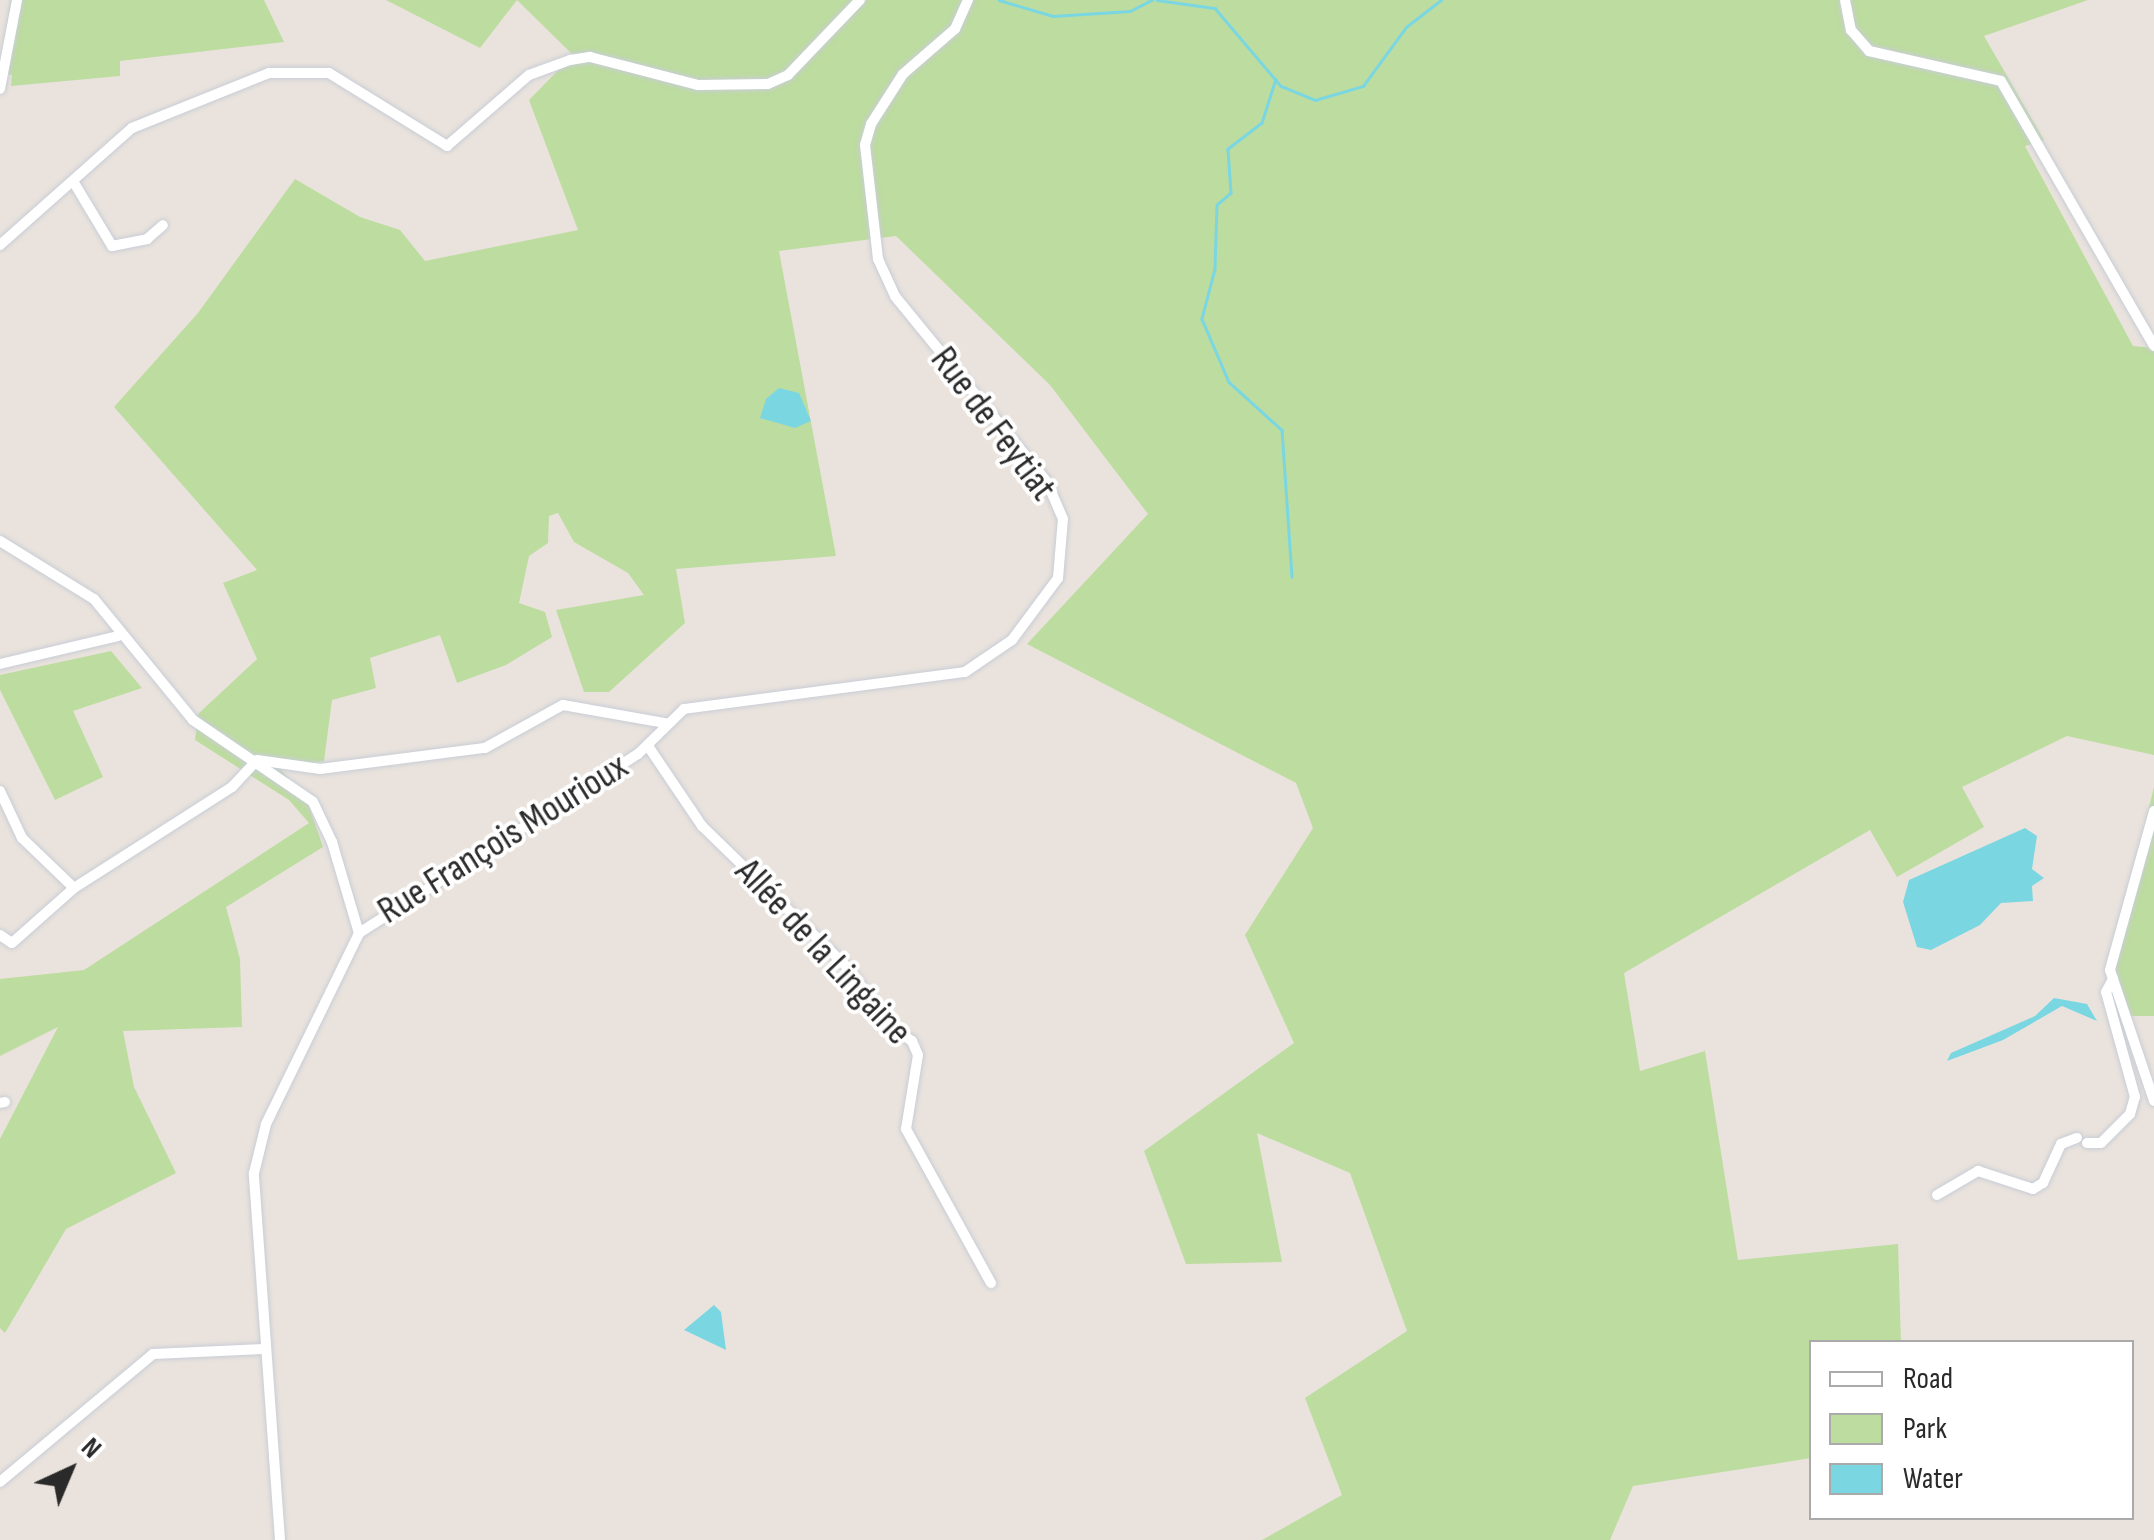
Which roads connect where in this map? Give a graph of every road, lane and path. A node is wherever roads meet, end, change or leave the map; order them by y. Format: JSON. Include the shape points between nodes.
{"nodes":[{"id":1,"x":16,"y":0,"type":"edge"},
{"id":2,"x":860,"y":0,"type":"edge"},
{"id":3,"x":968,"y":0,"type":"edge"},
{"id":4,"x":1845,"y":0,"type":"edge"},
{"id":5,"x":0,"y":89,"type":"edge"},
{"id":6,"x":73,"y":181,"type":"junction"},
{"id":7,"x":163,"y":224,"type":"dead end"},
{"id":8,"x":0,"y":245,"type":"edge"},
{"id":9,"x":2154,"y":346,"type":"edge"},
{"id":10,"x":0,"y":541,"type":"edge"},
{"id":11,"x":118,"y":636,"type":"junction"},
{"id":12,"x":0,"y":664,"type":"edge"},
{"id":13,"x":722,"y":704,"type":"joint"},
{"id":14,"x":666,"y":724,"type":"junction"},
{"id":15,"x":648,"y":746,"type":"junction"},
{"id":16,"x":251,"y":760,"type":"junction"},
{"id":17,"x":0,"y":790,"type":"edge"},
{"id":18,"x":2154,"y":811,"type":"edge"},
{"id":19,"x":74,"y":888,"type":"junction"},
{"id":20,"x":359,"y":933,"type":"junction"},
{"id":21,"x":0,"y":935,"type":"edge"},
{"id":22,"x":2114,"y":979,"type":"junction"},
{"id":23,"x":2154,"y":1101,"type":"edge"},
{"id":24,"x":1937,"y":1194,"type":"dead end"},
{"id":25,"x":990,"y":1283,"type":"dead end"},
{"id":26,"x":264,"y":1349,"type":"junction"},
{"id":27,"x":0,"y":1482,"type":"edge"},
{"id":28,"x":280,"y":1540,"type":"edge"}],
"edges":[{"from":1,"to":5,"type":"street"},
{"from":2,"to":6,"type":"street","via":[[788,76],[768,84],[698,85],[590,57],[570,60],[529,75],[447,146],[329,73],[269,73],[132,128]]},
{"from":3,"to":13,"type":"street","name":"Rue de Feytiat","via":[[954,29],[902,74],[872,124],[865,145],[878,259],[895,296],[1046,482],[1063,519],[1058,578],[1012,640],[965,672]]},
{"from":4,"to":9,"type":"street","via":[[1851,30],[1869,51],[2001,82]]},
{"from":6,"to":7,"type":"street","via":[[112,246],[147,239]]},
{"from":6,"to":8,"type":"street"},
{"from":10,"to":11,"type":"street","via":[[94,599]]},
{"from":11,"to":12,"type":"street"},
{"from":11,"to":16,"type":"street","via":[[193,720]]},
{"from":13,"to":14,"type":"street","name":"Rue François Mourioux","via":[[691,706]]},
{"from":14,"to":15,"type":"street","name":"Rue François Mourioux"},
{"from":14,"to":16,"type":"street","via":[[563,706],[485,748],[320,769]]},
{"from":15,"to":20,"type":"street","name":"Rue François Mourioux"},
{"from":15,"to":25,"type":"street","name":"Allée de la Lingaine","via":[[702,826],[847,966],[891,1026],[912,1041],[918,1056],[906,1129]]},
{"from":16,"to":19,"type":"street","via":[[232,787]]},
{"from":16,"to":20,"type":"street","via":[[312,802],[332,842]]},
{"from":17,"to":19,"type":"street","via":[[22,838]]},
{"from":18,"to":22,"type":"street"},
{"from":19,"to":21,"type":"street","via":[[12,944]]},
{"from":20,"to":26,"type":"street","name":"Rue François Mourioux","via":[[345,950],[258,1148]]},
{"from":22,"to":23,"type":"street"},
{"from":22,"to":24,"type":"street","via":[[2106,992],[2135,1097],[2130,1114],[2100,1143],[2061,1144],[2044,1183],[2034,1190],[1978,1171]]},
{"from":26,"to":27,"type":"street","via":[[153,1354]]},
{"from":26,"to":28,"type":"street","name":"Rue François Mourioux"}]}
